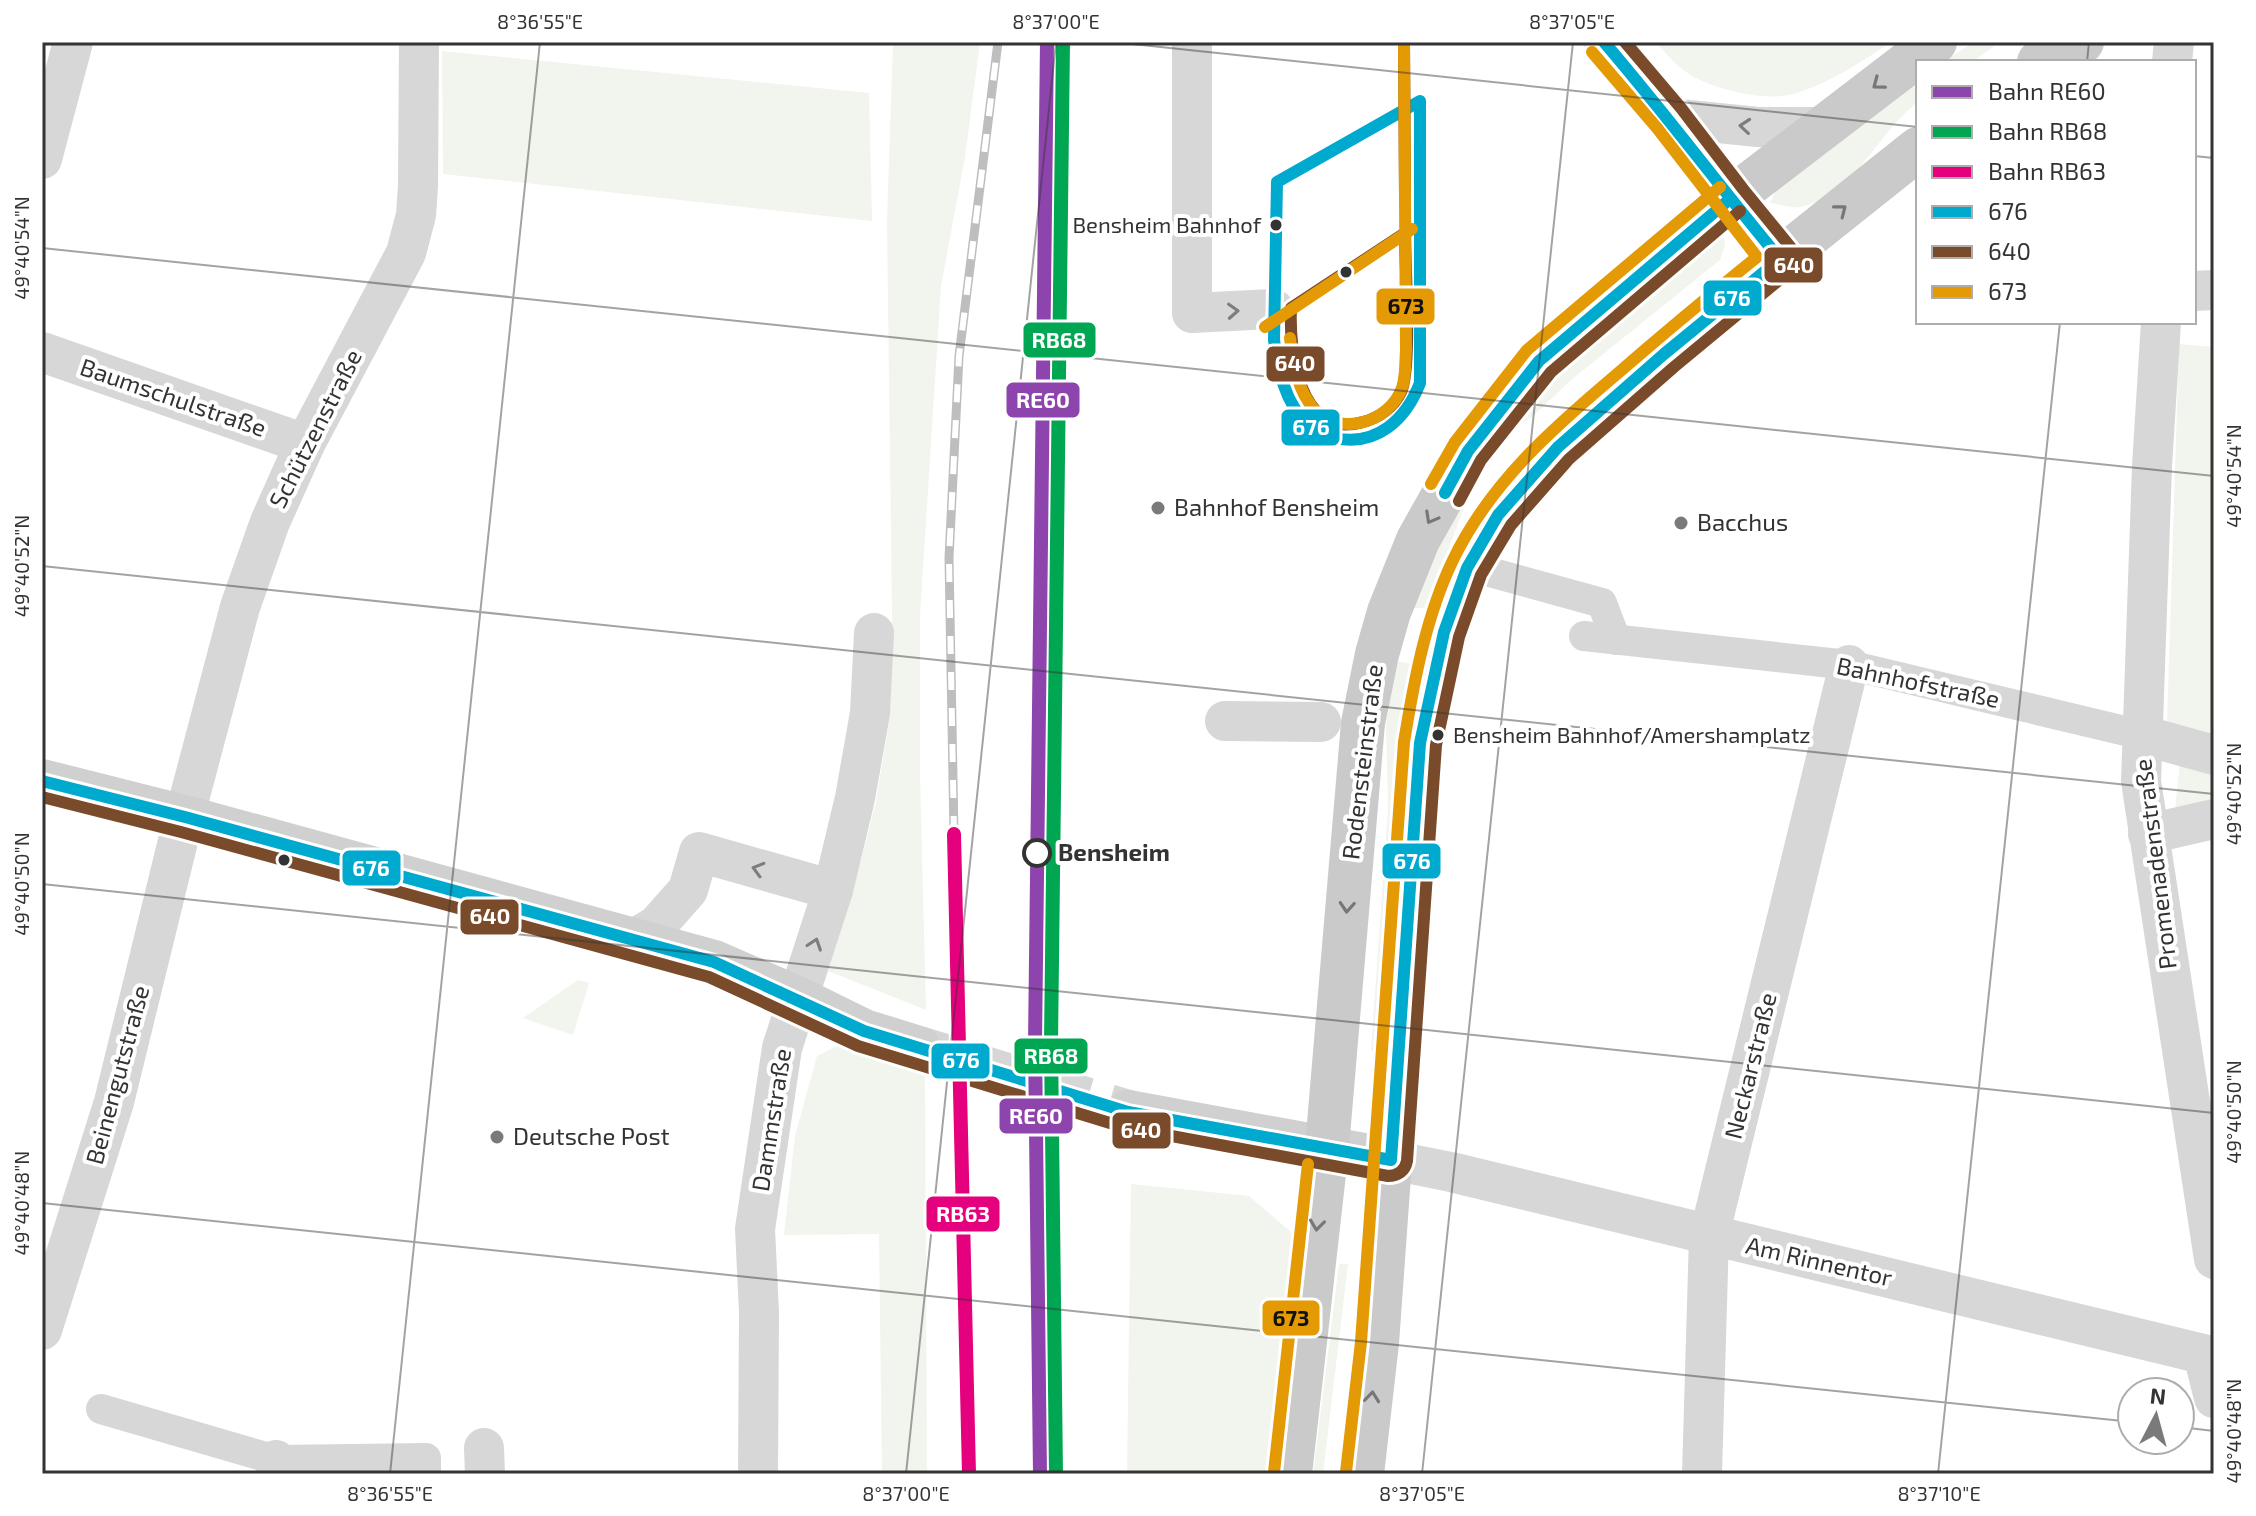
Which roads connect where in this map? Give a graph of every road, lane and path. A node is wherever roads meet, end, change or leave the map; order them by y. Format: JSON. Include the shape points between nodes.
{"nodes":[{"id":1,"x":73,"y":42,"type":"edge"},
{"id":2,"x":419,"y":42,"type":"edge"},
{"id":3,"x":1192,"y":42,"type":"edge"},
{"id":4,"x":1935,"y":42,"type":"edge"},
{"id":5,"x":2082,"y":42,"type":"edge"},
{"id":6,"x":1610,"y":44,"type":"edge"},
{"id":7,"x":2043,"y":60,"type":"edge"},
{"id":8,"x":1669,"y":118,"type":"junction"},
{"id":9,"x":1821,"y":127,"type":"junction"},
{"id":10,"x":1916,"y":151,"type":"edge"},
{"id":11,"x":42,"y":159,"type":"edge"},
{"id":12,"x":1730,"y":199,"type":"junction"},
{"id":13,"x":1780,"y":259,"type":"junction"},
{"id":14,"x":1274,"y":309,"type":"dead end"},
{"id":15,"x":2161,"y":324,"type":"edge"},
{"id":16,"x":42,"y":352,"type":"edge"},
{"id":17,"x":305,"y":444,"type":"junction"},
{"id":18,"x":1468,"y":566,"type":"junction"},
{"id":19,"x":874,"y":633,"type":"dead end"},
{"id":20,"x":1584,"y":636,"type":"dead end"},
{"id":21,"x":1616,"y":640,"type":"junction"},
{"id":22,"x":1849,"y":665,"type":"junction"},
{"id":23,"x":1225,"y":721,"type":"dead end"},
{"id":24,"x":1321,"y":722,"type":"dead end"},
{"id":25,"x":2156,"y":740,"type":"junction"},
{"id":26,"x":2214,"y":755,"type":"edge"},
{"id":27,"x":42,"y":781,"type":"edge"},
{"id":28,"x":185,"y":817,"type":"junction"},
{"id":29,"x":2214,"y":819,"type":"edge"},
{"id":30,"x":2148,"y":834,"type":"junction"},
{"id":31,"x":833,"y":890,"type":"junction"},
{"id":32,"x":634,"y":939,"type":"junction"},
{"id":33,"x":797,"y":998,"type":"junction"},
{"id":34,"x":919,"y":1048,"type":"tunnel mouth"},
{"id":35,"x":1128,"y":1112,"type":"tunnel mouth"},
{"id":36,"x":1327,"y":1147,"type":"junction"},
{"id":37,"x":1391,"y":1160,"type":"junction"},
{"id":38,"x":1709,"y":1236,"type":"junction"},
{"id":39,"x":2214,"y":1259,"type":"edge"},
{"id":40,"x":50,"y":1277,"type":"edge"},
{"id":41,"x":42,"y":1330,"type":"edge"},
{"id":42,"x":2208,"y":1340,"type":"edge"},
{"id":43,"x":2214,"y":1398,"type":"edge"},
{"id":44,"x":101,"y":1409,"type":"dead end"},
{"id":45,"x":276,"y":1467,"type":"edge"},
{"id":46,"x":426,"y":1474,"type":"edge"},
{"id":47,"x":758,"y":1474,"type":"edge"},
{"id":48,"x":1290,"y":1474,"type":"edge"},
{"id":49,"x":1362,"y":1474,"type":"edge"},
{"id":50,"x":1702,"y":1474,"type":"edge"}],
"edges":[{"from":1,"to":11,"type":"street"},
{"from":2,"to":17,"type":"street","name":"Schützenstraße","via":[[418,186],[406,253]]},
{"from":3,"to":14,"type":"street","one_way":true,"via":[[1192,313]]},
{"from":4,"to":9,"type":"main road","name":"Rodensteinstraße","one_way":true},
{"from":5,"to":7,"type":"main road"},
{"from":6,"to":8,"type":"street"},
{"from":9,"to":8,"type":"street","one_way":true},
{"from":8,"to":12,"type":"street"},
{"from":9,"to":12,"type":"main road","name":"Rodensteinstraße"},
{"from":13,"to":10,"type":"main road","one_way":true},
{"from":12,"to":13,"type":"street"},
{"from":12,"to":36,"type":"main road","name":"Rodensteinstraße","one_way":true,"via":[[1539,361],[1468,451],[1418,540],[1389,612],[1363,723]]},
{"from":13,"to":18,"type":"main road","via":[[1560,443],[1491,525]]},
{"from":15,"to":25,"type":"street","name":"Promenadenstraße"},
{"from":16,"to":17,"type":"street","name":"Baumschulstraße"},
{"from":17,"to":28,"type":"street","name":"Schützenstraße","via":[[240,607]]},
{"from":18,"to":21,"type":"street","via":[[1602,603]]},
{"from":18,"to":37,"type":"main road","via":[[1443,634],[1420,743]]},
{"from":19,"to":31,"type":"street","name":"Dammstraße","via":[[870,713]]},
{"from":20,"to":21,"type":"street","name":"Bahnhofstraße"},
{"from":21,"to":22,"type":"street","name":"Bahnhofstraße"},
{"from":22,"to":25,"type":"street","name":"Bahnhofstraße"},
{"from":22,"to":38,"type":"street","name":"Neckarstraße"},
{"from":23,"to":24,"type":"street"},
{"from":25,"to":26,"type":"street","name":"Bahnhofstraße"},
{"from":25,"to":30,"type":"street","name":"Promenadenstraße","via":[[2141,781]]},
{"from":27,"to":28,"type":"main road"},
{"from":28,"to":32,"type":"main road"},
{"from":28,"to":40,"type":"street","name":"Beinengutstraße","via":[[114,1102]]},
{"from":29,"to":30,"type":"street"},
{"from":30,"to":39,"type":"street","name":"Promenadenstraße"},
{"from":31,"to":32,"type":"street","one_way":true,"via":[[699,852],[688,890],[657,925]]},
{"from":33,"to":31,"type":"street","name":"Dammstraße","one_way":true},
{"from":32,"to":33,"type":"main road","via":[[714,962]]},
{"from":33,"to":34,"type":"main road","via":[[864,1031]]},
{"from":33,"to":47,"type":"street","name":"Dammstraße","via":[[782,1048],[755,1229]]},
{"from":35,"to":36,"type":"main road"},
{"from":36,"to":37,"type":"main road"},
{"from":36,"to":48,"type":"main road","name":"Rodensteinstraße","one_way":true},
{"from":37,"to":38,"type":"street","name":"Am Rinnentor"},
{"from":49,"to":37,"type":"main road","one_way":true},
{"from":38,"to":42,"type":"street","name":"Am Rinnentor"},
{"from":38,"to":50,"type":"street","name":"Neckarstraße"},
{"from":40,"to":41,"type":"street","name":"Beinengutstraße"},
{"from":42,"to":43,"type":"street","name":"Am Rinnentor"},
{"from":44,"to":45,"type":"street"},
{"from":45,"to":46,"type":"street","via":[[426,1458]]}]}
